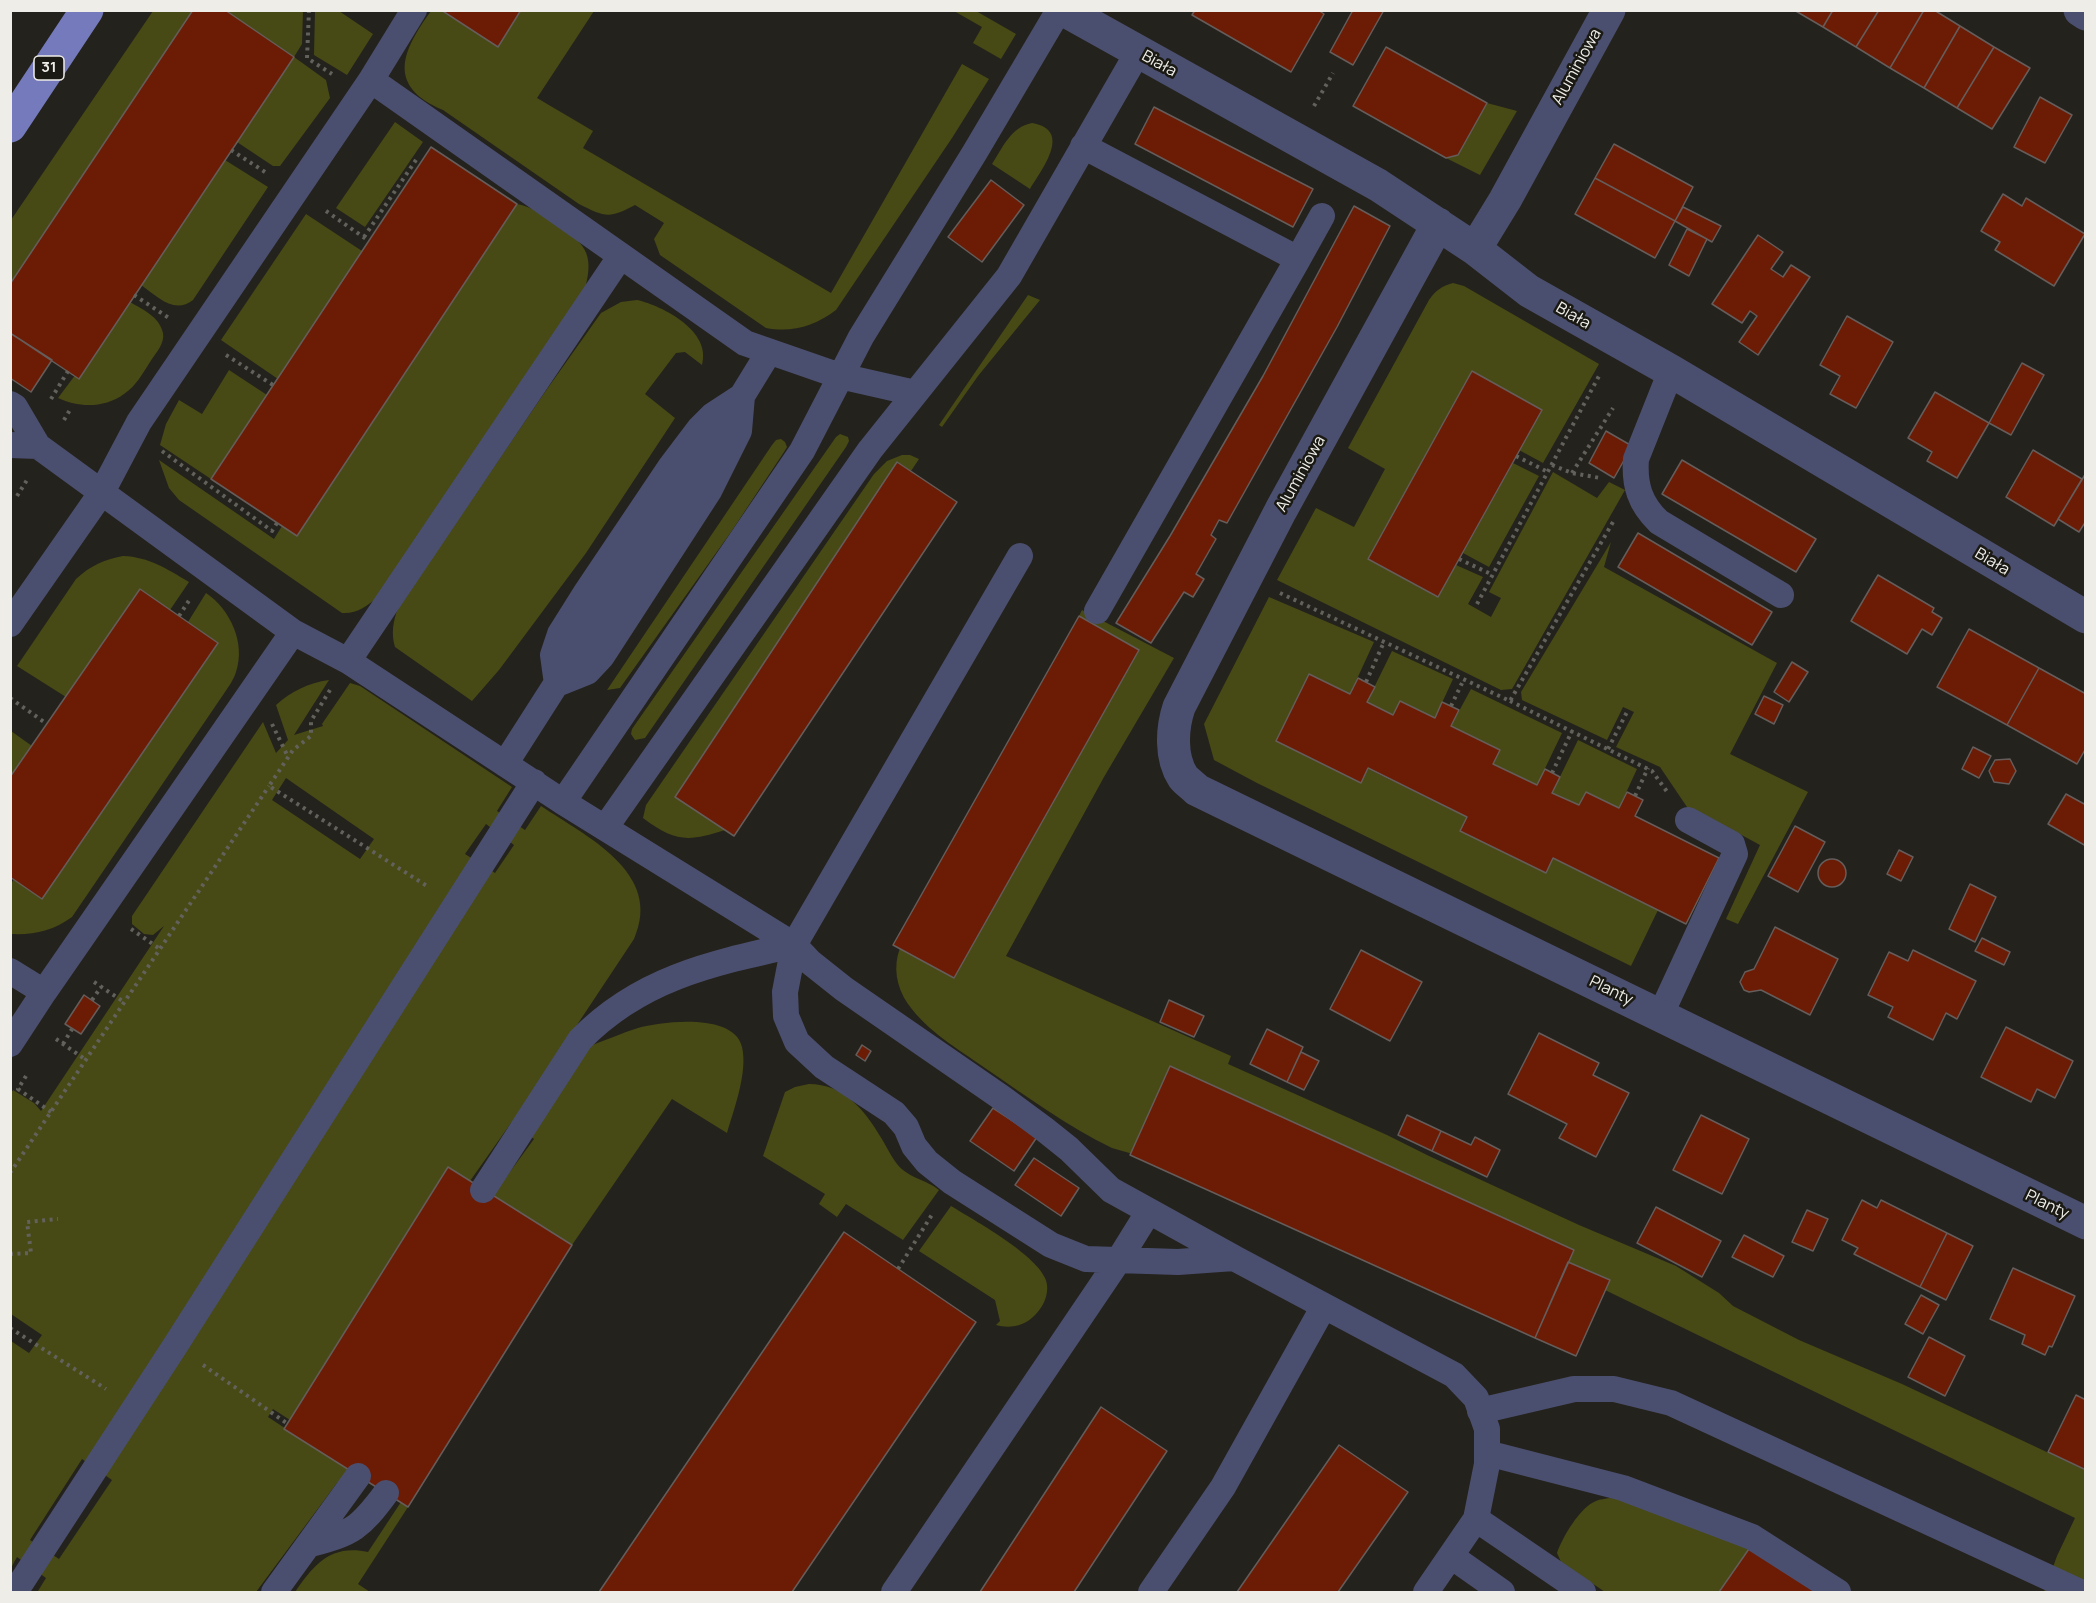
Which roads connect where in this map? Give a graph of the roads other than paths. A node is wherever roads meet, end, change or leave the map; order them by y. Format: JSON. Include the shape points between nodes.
{"nodes":[{"id":1,"x":87,"y":10,"type":"edge"},
{"id":2,"x":414,"y":10,"type":"edge"},
{"id":3,"x":1059,"y":10,"type":"edge"},
{"id":4,"x":1064,"y":10,"type":"edge"},
{"id":5,"x":1609,"y":10,"type":"edge"},
{"id":6,"x":2080,"y":10,"type":"edge"},
{"id":7,"x":2085,"y":14,"type":"edge"},
{"id":8,"x":1138,"y":52,"type":"junction"},
{"id":9,"x":371,"y":80,"type":"junction"},
{"id":10,"x":10,"y":126,"type":"edge"},
{"id":11,"x":1083,"y":146,"type":"junction"},
{"id":12,"x":1322,"y":216,"type":"dead end"},
{"id":13,"x":1438,"y":224,"type":"junction"},
{"id":14,"x":1475,"y":249,"type":"junction"},
{"id":15,"x":620,"y":257,"type":"junction"},
{"id":16,"x":1298,"y":259,"type":"junction"},
{"id":17,"x":770,"y":352,"type":"junction"},
{"id":18,"x":1671,"y":371,"type":"junction"},
{"id":19,"x":840,"y":376,"type":"junction"},
{"id":20,"x":915,"y":393,"type":"junction"},
{"id":21,"x":742,"y":396,"type":"junction"},
{"id":22,"x":10,"y":404,"type":"edge"},
{"id":23,"x":10,"y":444,"type":"edge"},
{"id":24,"x":38,"y":446,"type":"junction"},
{"id":25,"x":102,"y":492,"type":"junction"},
{"id":26,"x":1020,"y":556,"type":"dead end"},
{"id":27,"x":1781,"y":595,"type":"dead end"},
{"id":28,"x":1097,"y":611,"type":"dead end"},
{"id":29,"x":2085,"y":617,"type":"edge"},
{"id":30,"x":10,"y":624,"type":"edge"},
{"id":31,"x":293,"y":632,"type":"junction"},
{"id":32,"x":348,"y":661,"type":"junction"},
{"id":33,"x":557,"y":684,"type":"junction"},
{"id":34,"x":1174,"y":729,"type":"joint"},
{"id":35,"x":506,"y":764,"type":"junction"},
{"id":36,"x":534,"y":782,"type":"junction"},
{"id":37,"x":563,"y":802,"type":"junction"},
{"id":38,"x":1688,"y":820,"type":"dead end"},
{"id":39,"x":605,"y":828,"type":"junction"},
{"id":40,"x":794,"y":945,"type":"junction"},
{"id":41,"x":10,"y":971,"type":"edge"},
{"id":42,"x":44,"y":992,"type":"junction"},
{"id":43,"x":1660,"y":1016,"type":"junction"},
{"id":44,"x":10,"y":1044,"type":"edge"},
{"id":45,"x":483,"y":1190,"type":"dead end"},
{"id":46,"x":1149,"y":1211,"type":"junction"},
{"id":47,"x":2085,"y":1223,"type":"edge"},
{"id":48,"x":1234,"y":1258,"type":"junction"},
{"id":49,"x":1118,"y":1261,"type":"junction"},
{"id":50,"x":1324,"y":1306,"type":"junction"},
{"id":51,"x":1480,"y":1411,"type":"junction"},
{"id":52,"x":1487,"y":1453,"type":"junction"},
{"id":53,"x":358,"y":1476,"type":"dead end"},
{"id":54,"x":386,"y":1492,"type":"dead end"},
{"id":55,"x":1476,"y":1519,"type":"junction"},
{"id":56,"x":311,"y":1544,"type":"junction"},
{"id":57,"x":1450,"y":1556,"type":"junction"},
{"id":58,"x":15,"y":1593,"type":"edge"},
{"id":59,"x":274,"y":1593,"type":"edge"},
{"id":60,"x":894,"y":1593,"type":"edge"},
{"id":61,"x":1151,"y":1593,"type":"edge"},
{"id":62,"x":1426,"y":1593,"type":"edge"},
{"id":63,"x":1502,"y":1593,"type":"edge"},
{"id":64,"x":1583,"y":1593,"type":"edge"},
{"id":65,"x":1838,"y":1593,"type":"edge"},
{"id":66,"x":2080,"y":1593,"type":"edge"}],
"edges":[{"from":1,"to":10,"type":"main road","number":"31"},
{"from":2,"to":9,"type":"lane"},
{"from":3,"to":19,"type":"lane"},
{"from":4,"to":8,"type":"street","name":"Biała"},
{"from":5,"to":14,"type":"street","name":"Aluminiowa"},
{"from":6,"to":7,"type":"street"},
{"from":8,"to":11,"type":"lane"},
{"from":8,"to":13,"type":"street","name":"Biała","via":[[1378,185]]},
{"from":9,"to":15,"type":"lane"},
{"from":9,"to":25,"type":"lane","via":[[139,422]]},
{"from":11,"to":16,"type":"lane"},
{"from":11,"to":20,"type":"lane","via":[[1009,276]]},
{"from":12,"to":16,"type":"lane"},
{"from":13,"to":14,"type":"street","name":"Biała"},
{"from":13,"to":34,"type":"street","name":"Aluminiowa","via":[[1281,510],[1179,707]]},
{"from":14,"to":18,"type":"street","name":"Biała","via":[[1529,291]]},
{"from":15,"to":17,"type":"lane","via":[[745,343]]},
{"from":15,"to":32,"type":"lane"},
{"from":16,"to":28,"type":"lane"},
{"from":17,"to":19,"type":"lane"},
{"from":17,"to":21,"type":"lane"},
{"from":18,"to":27,"type":"lane","via":[[1636,459],[1637,488],[1647,511]]},
{"from":18,"to":29,"type":"street","name":"Biała"},
{"from":19,"to":20,"type":"lane"},
{"from":19,"to":37,"type":"lane","via":[[802,451]]},
{"from":20,"to":39,"type":"lane","via":[[870,450]]},
{"from":21,"to":33,"type":"lane"},
{"from":21,"to":33,"type":"lane","via":[[739,431],[709,491],[602,656],[587,672]]},
{"from":21,"to":33,"type":"lane","via":[[699,429],[586,591],[560,634],[553,655]]},
{"from":22,"to":24,"type":"lane"},
{"from":23,"to":24,"type":"lane"},
{"from":24,"to":25,"type":"lane"},
{"from":25,"to":30,"type":"lane"},
{"from":25,"to":31,"type":"lane"},
{"from":26,"to":40,"type":"lane"},
{"from":31,"to":32,"type":"lane"},
{"from":31,"to":42,"type":"lane"},
{"from":32,"to":35,"type":"lane"},
{"from":33,"to":35,"type":"lane"},
{"from":34,"to":43,"type":"street","name":"Planty","via":[[1173,745],[1183,776],[1197,789]]},
{"from":35,"to":36,"type":"lane"},
{"from":36,"to":37,"type":"lane"},
{"from":36,"to":58,"type":"lane"},
{"from":37,"to":39,"type":"lane"},
{"from":38,"to":43,"type":"lane","via":[[1732,844],[1735,854]]},
{"from":39,"to":40,"type":"lane"},
{"from":40,"to":45,"type":"lane","via":[[698,968],[621,1004],[594,1024]]},
{"from":40,"to":46,"type":"lane","via":[[844,989],[1044,1129],[1111,1190]]},
{"from":40,"to":49,"type":"lane","via":[[785,992],[786,1016],[797,1042],[824,1067],[894,1113],[927,1162],[952,1182],[1051,1245],[1086,1259]]},
{"from":41,"to":42,"type":"lane"},
{"from":42,"to":44,"type":"lane"},
{"from":43,"to":47,"type":"street","name":"Planty"},
{"from":46,"to":48,"type":"lane"},
{"from":46,"to":49,"type":"lane"},
{"from":48,"to":49,"type":"lane"},
{"from":48,"to":50,"type":"lane"},
{"from":49,"to":60,"type":"lane"},
{"from":50,"to":51,"type":"lane","via":[[1454,1375],[1476,1398]]},
{"from":50,"to":61,"type":"lane","via":[[1223,1487]]},
{"from":51,"to":52,"type":"lane","via":[[1487,1430]]},
{"from":51,"to":66,"type":"lane","via":[[1574,1389],[1614,1389],[1671,1403]]},
{"from":52,"to":55,"type":"lane"},
{"from":52,"to":65,"type":"lane","via":[[1623,1488],[1752,1538]]},
{"from":53,"to":56,"type":"lane"},
{"from":54,"to":56,"type":"lane","via":[[368,1518],[356,1527]]},
{"from":55,"to":57,"type":"lane"},
{"from":55,"to":64,"type":"lane"},
{"from":56,"to":59,"type":"lane"},
{"from":57,"to":62,"type":"lane"},
{"from":57,"to":63,"type":"lane"}]}
